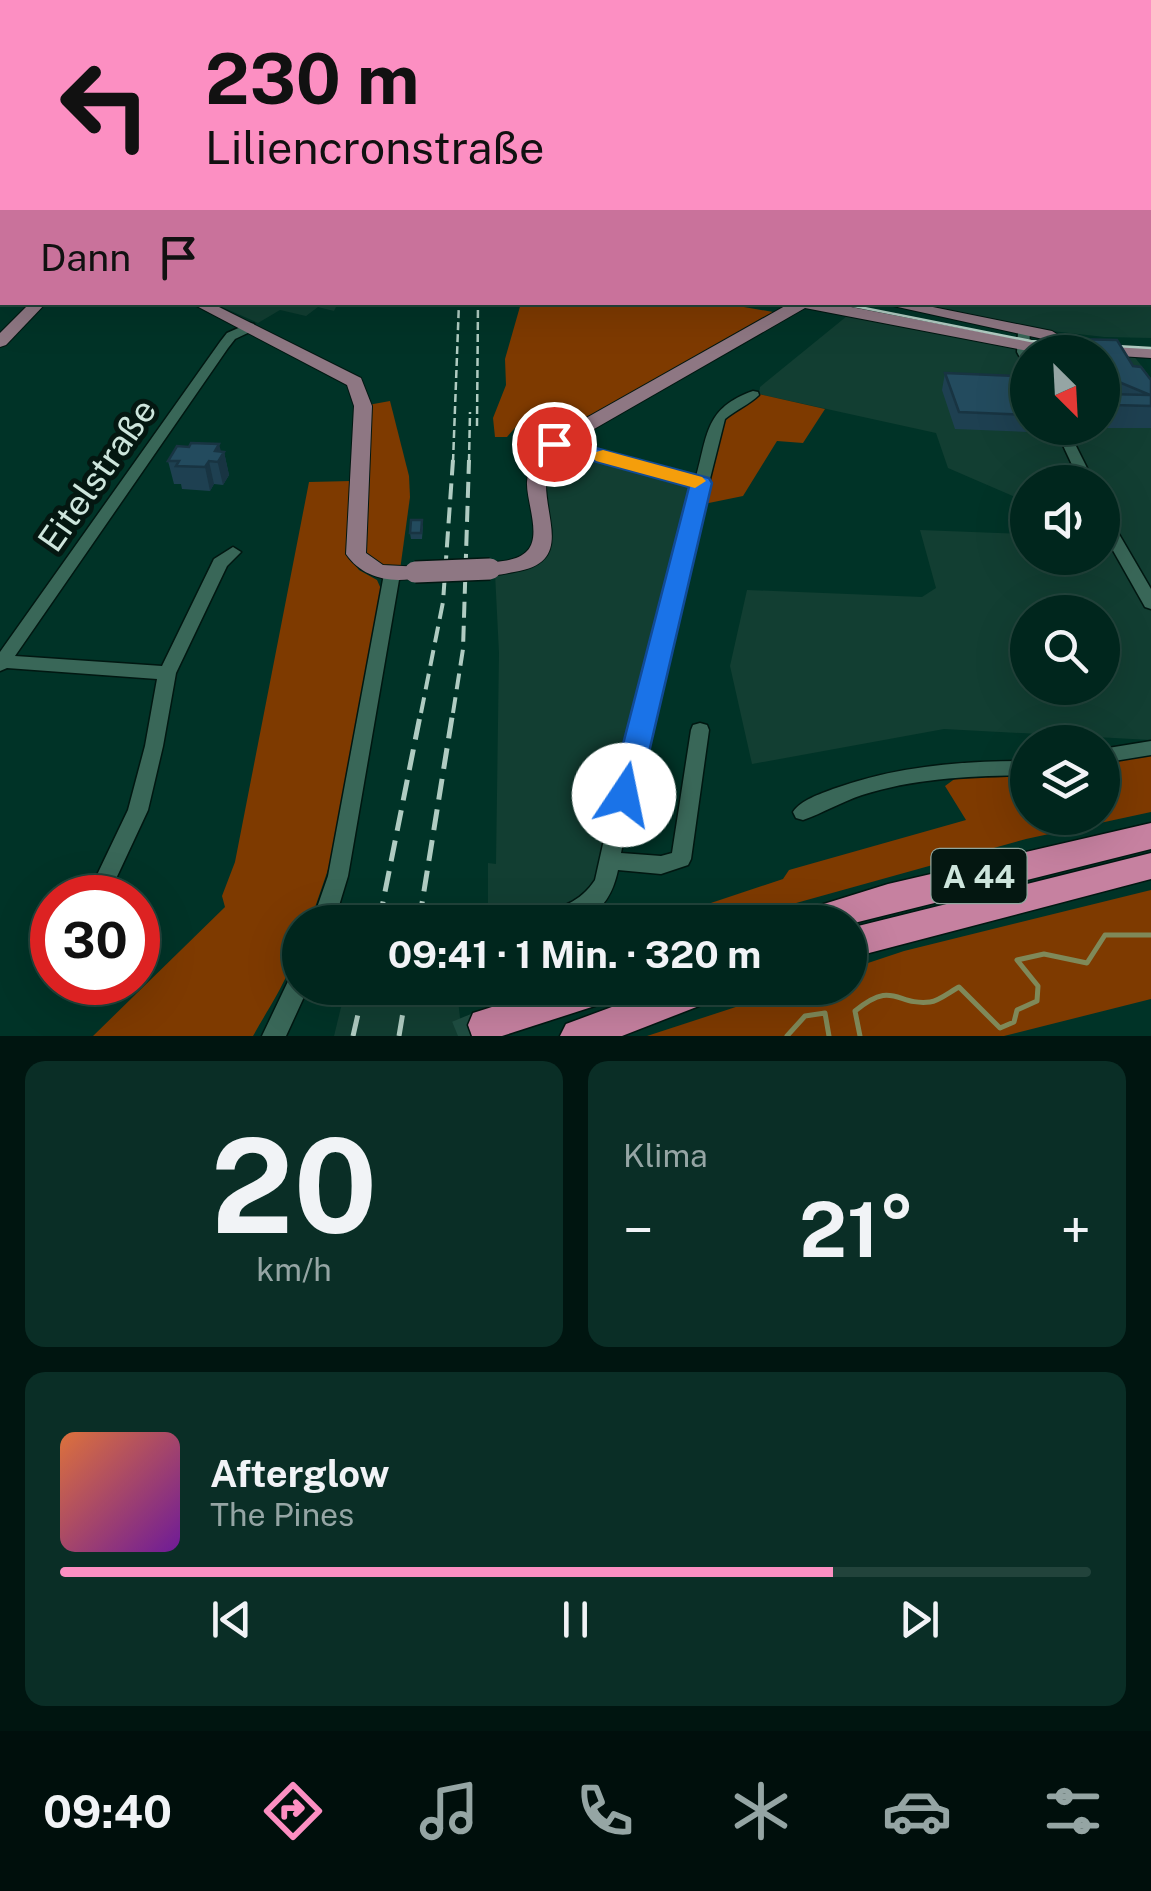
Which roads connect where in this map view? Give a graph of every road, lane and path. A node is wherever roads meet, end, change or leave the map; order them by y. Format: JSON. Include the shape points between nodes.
{"nodes":[{"id":1,"x":37,"y":305,"type":"edge"},
{"id":2,"x":202,"y":305,"type":"edge"},
{"id":3,"x":800,"y":305,"type":"edge"},
{"id":4,"x":814,"y":305,"type":"edge"},
{"id":5,"x":892,"y":305,"type":"edge"},
{"id":6,"x":250,"y":327,"type":"junction"},
{"id":7,"x":1120,"y":340,"type":"edge"},
{"id":8,"x":1010,"y":341,"type":"edge"},
{"id":9,"x":1151,"y":341,"type":"edge"},
{"id":10,"x":0,"y":342,"type":"edge"},
{"id":11,"x":1010,"y":343,"type":"edge"},
{"id":12,"x":1120,"y":351,"type":"edge"},
{"id":13,"x":1151,"y":353,"type":"edge"},
{"id":14,"x":753,"y":396,"type":"dead end"},
{"id":15,"x":554,"y":444,"type":"junction"},
{"id":16,"x":701,"y":483,"type":"junction"},
{"id":17,"x":1120,"y":548,"type":"edge"},
{"id":18,"x":233,"y":552,"type":"dead end"},
{"id":19,"x":392,"y":574,"type":"junction"},
{"id":20,"x":1151,"y":603,"type":"edge"},
{"id":21,"x":1,"y":663,"type":"edge"},
{"id":22,"x":167,"y":673,"type":"junction"},
{"id":23,"x":700,"y":730,"type":"dead end"},
{"id":24,"x":1151,"y":748,"type":"edge"},
{"id":25,"x":1120,"y":753,"type":"edge"},
{"id":26,"x":1010,"y":769,"type":"edge"},
{"id":27,"x":803,"y":812,"type":"dead end"},
{"id":28,"x":1151,"y":836,"type":"edge"},
{"id":29,"x":612,"y":860,"type":"junction"},
{"id":30,"x":1151,"y":866,"type":"edge"},
{"id":31,"x":107,"y":875,"type":"edge"},
{"id":32,"x":329,"y":905,"type":"edge"},
{"id":33,"x":588,"y":905,"type":"edge"},
{"id":34,"x":865,"y":905,"type":"edge"},
{"id":35,"x":867,"y":938,"type":"edge"},
{"id":36,"x":288,"y":1005,"type":"edge"},
{"id":37,"x":548,"y":1005,"type":"edge"},
{"id":38,"x":660,"y":1005,"type":"edge"},
{"id":39,"x":485,"y":1025,"type":"tunnel mouth"},
{"id":40,"x":274,"y":1036,"type":"edge"},
{"id":41,"x":578,"y":1036,"type":"edge"}],
"edges":[{"from":1,"to":10,"type":"main road"},
{"from":2,"to":6,"type":"main road"},
{"from":3,"to":15,"type":"main road"},
{"from":4,"to":11,"type":"main road"},
{"from":5,"to":8,"type":"main road"},
{"from":6,"to":19,"type":"main road","via":[[358,386],[363,406],[355,550],[368,567]]},
{"from":6,"to":21,"type":"street","name":"Eitelstraße","via":[[224,345]]},
{"from":7,"to":9,"type":"main road"},
{"from":12,"to":13,"type":"main road"},
{"from":14,"to":16,"type":"street","via":[[720,417]]},
{"from":15,"to":16,"type":"street"},
{"from":15,"to":19,"type":"main road","bridge":true,"via":[[534,473],[543,549],[522,565]]},
{"from":16,"to":29,"type":"street"},
{"from":17,"to":20,"type":"street"},
{"from":18,"to":22,"type":"street","via":[[220,563]]},
{"from":19,"to":32,"type":"street"},
{"from":21,"to":22,"type":"street"},
{"from":22,"to":31,"type":"street","via":[[138,810]]},
{"from":23,"to":29,"type":"street","via":[[681,860]]},
{"from":24,"to":25,"type":"street"},
{"from":26,"to":27,"type":"street","via":[[936,771],[872,783]]},
{"from":28,"to":34,"type":"highway","number":"A 44"},
{"from":29,"to":33,"type":"street"},
{"from":30,"to":35,"type":"highway","number":"A 44"},
{"from":36,"to":40,"type":"street"},
{"from":37,"to":39,"type":"highway"},
{"from":38,"to":41,"type":"highway"}]}
